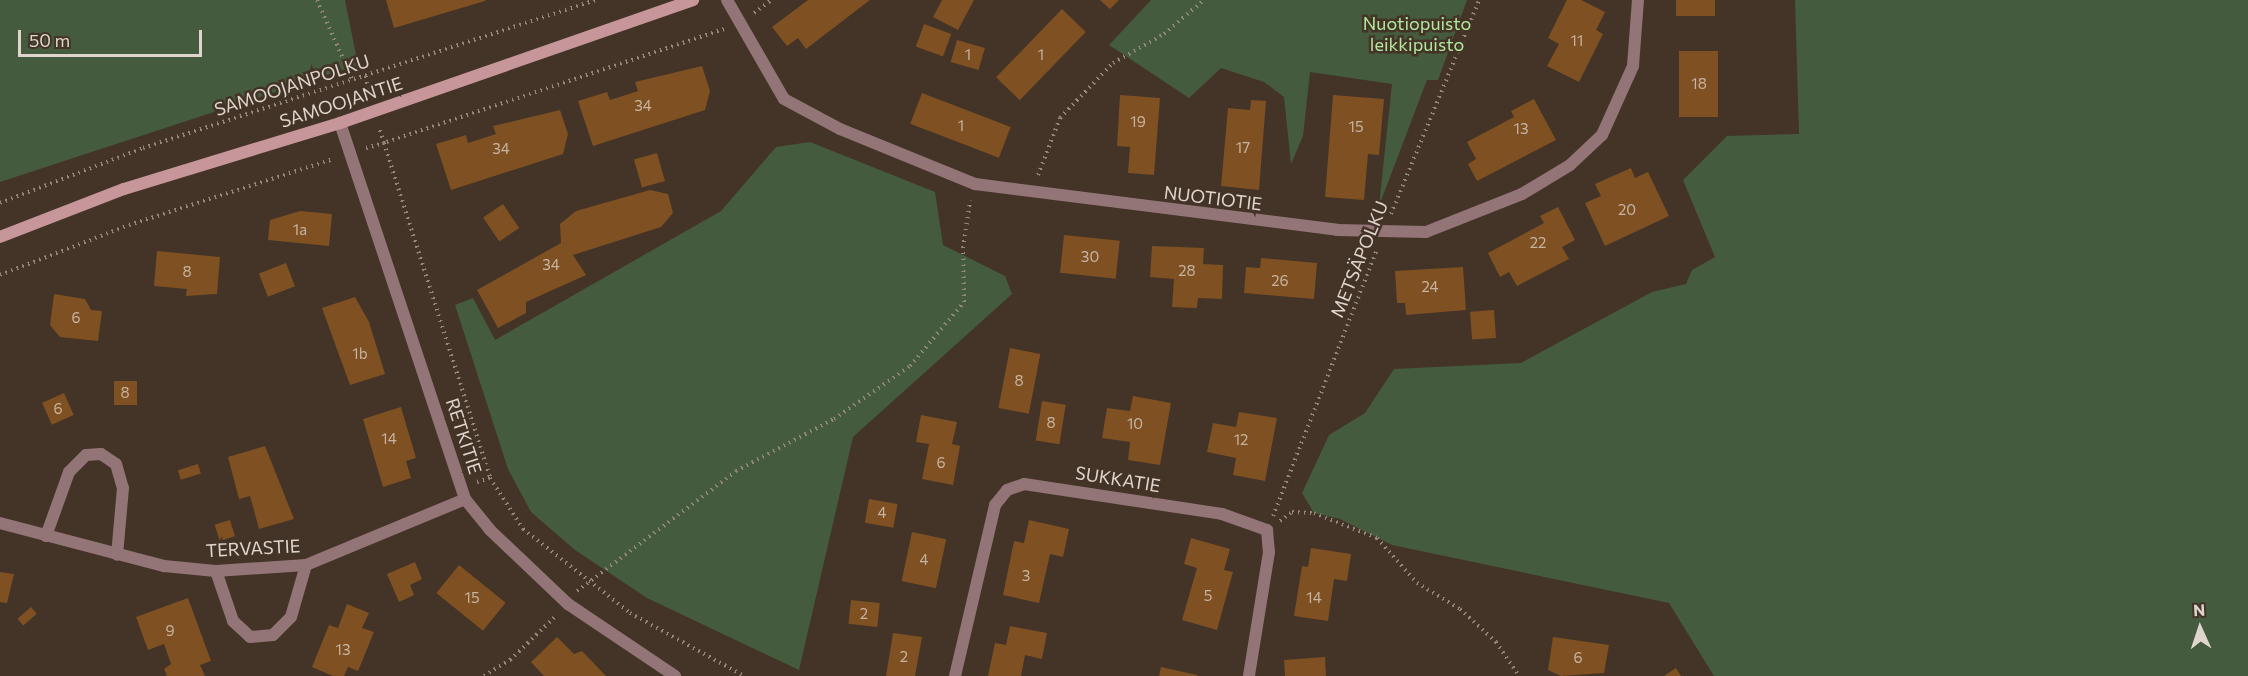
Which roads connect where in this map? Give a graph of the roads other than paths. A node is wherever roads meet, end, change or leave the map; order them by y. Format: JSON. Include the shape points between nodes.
{"nodes":[{"id":1,"x":693,"y":0,"type":"edge"},
{"id":2,"x":727,"y":0,"type":"edge"},
{"id":3,"x":1638,"y":0,"type":"edge"},
{"id":4,"x":340,"y":123,"type":"junction"},
{"id":5,"x":0,"y":237,"type":"edge"},
{"id":6,"x":465,"y":499,"type":"junction"},
{"id":7,"x":0,"y":523,"type":"edge"},
{"id":8,"x":46,"y":536,"type":"junction"},
{"id":9,"x":117,"y":555,"type":"junction"},
{"id":10,"x":306,"y":565,"type":"junction"},
{"id":11,"x":216,"y":571,"type":"junction"},
{"id":12,"x":675,"y":676,"type":"edge"},
{"id":13,"x":955,"y":676,"type":"edge"},
{"id":14,"x":1249,"y":676,"type":"edge"}],
"edges":[{"from":1,"to":4,"type":"street","name":"SAMOOJANTIE"},
{"from":2,"to":3,"type":"street","name":"NUOTIOTIE","via":[[771,83],[802,112],[927,168],[1030,195],[1426,232],[1457,223],[1570,165],[1602,135],[1633,66]]},
{"from":4,"to":5,"type":"street","name":"SAMOOJANTIE","via":[[124,189]]},
{"from":4,"to":6,"type":"street","name":"RETKITIE"},
{"from":6,"to":10,"type":"street","name":"TERVASTIE"},
{"from":6,"to":12,"type":"street","name":"RETKITIE","via":[[490,530],[568,604]]},
{"from":7,"to":8,"type":"street","name":"TERVASTIE"},
{"from":8,"to":9,"type":"street","name":"TERVASTIE"},
{"from":8,"to":9,"type":"street","via":[[69,472],[86,455],[101,454],[116,464],[123,488]]},
{"from":9,"to":11,"type":"street","name":"TERVASTIE"},
{"from":10,"to":11,"type":"street","name":"TERVASTIE"},
{"from":10,"to":11,"type":"street","via":[[291,617],[273,635],[250,637],[233,621]]},
{"from":13,"to":14,"type":"street","name":"SUKKATIE","via":[[987,528],[1007,490],[1024,484],[1222,514],[1267,530],[1269,552]]}]}
